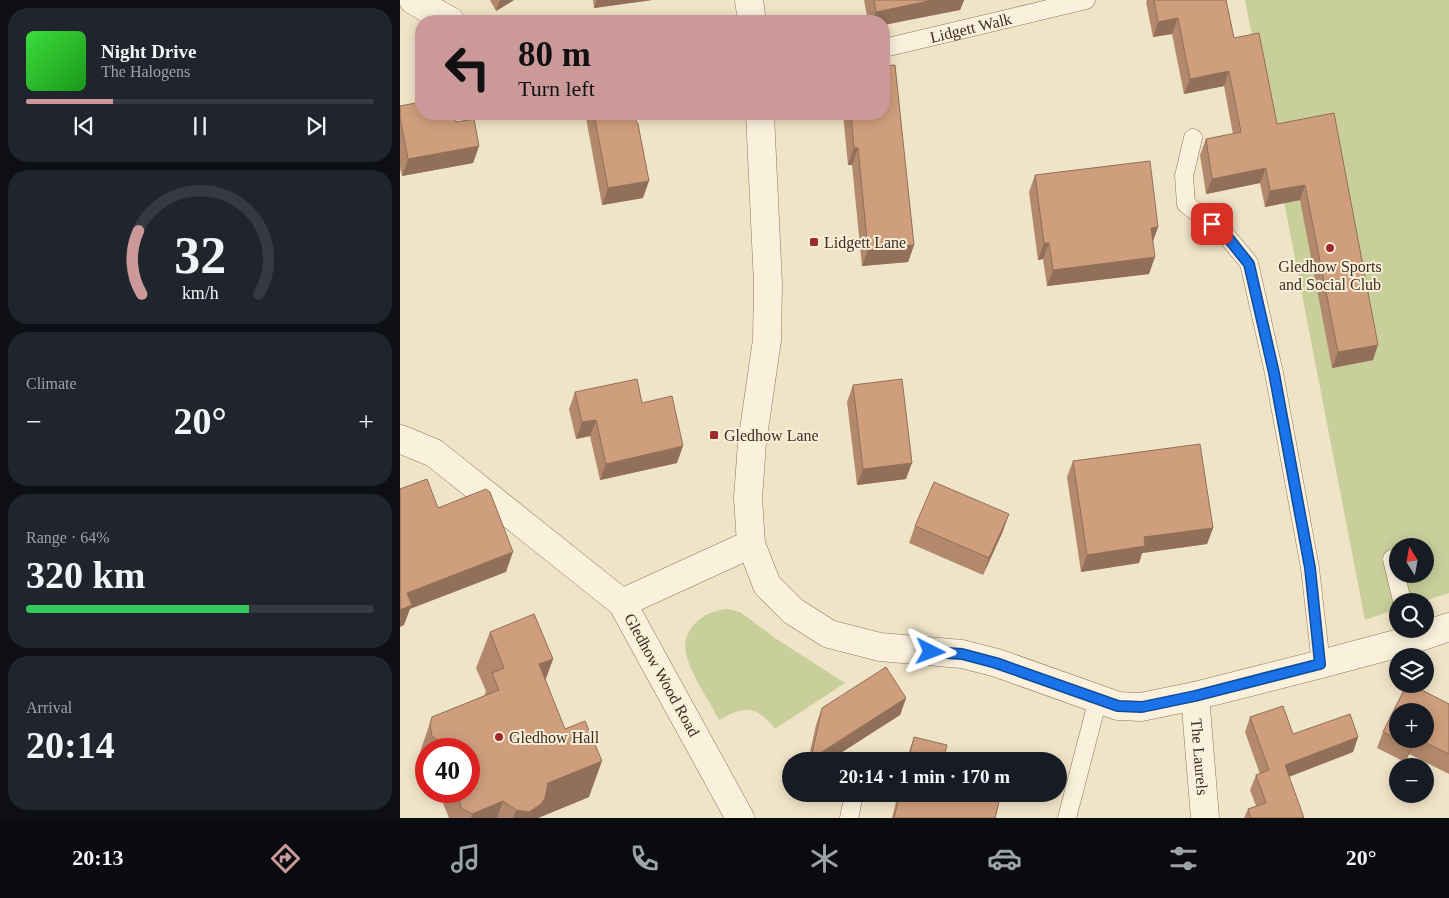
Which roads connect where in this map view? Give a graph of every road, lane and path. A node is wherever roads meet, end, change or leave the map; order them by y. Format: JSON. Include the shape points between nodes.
{"nodes":[{"id":1,"x":413,"y":0,"type":"edge"},
{"id":2,"x":749,"y":0,"type":"edge"},
{"id":3,"x":1086,"y":0,"type":"edge"},
{"id":4,"x":439,"y":15,"type":"edge"},
{"id":5,"x":751,"y":15,"type":"edge"},
{"id":6,"x":890,"y":47,"type":"edge"},
{"id":7,"x":760,"y":120,"type":"edge"},
{"id":8,"x":1193,"y":138,"type":"dead end"},
{"id":9,"x":400,"y":439,"type":"edge"},
{"id":10,"x":751,"y":544,"type":"junction"},
{"id":11,"x":622,"y":603,"type":"junction"},
{"id":12,"x":1449,"y":626,"type":"edge"},
{"id":13,"x":1434,"y":629,"type":"edge"},
{"id":14,"x":1398,"y":638,"type":"edge"},
{"id":15,"x":1320,"y":664,"type":"junction"},
{"id":16,"x":1195,"y":696,"type":"junction"},
{"id":17,"x":1098,"y":699,"type":"junction"},
{"id":18,"x":852,"y":802,"type":"edge"},
{"id":19,"x":740,"y":818,"type":"edge"},
{"id":20,"x":849,"y":818,"type":"edge"},
{"id":21,"x":1066,"y":818,"type":"edge"},
{"id":22,"x":1205,"y":818,"type":"edge"}],
"edges":[{"from":1,"to":4,"type":"street"},
{"from":2,"to":5,"type":"street"},
{"from":3,"to":6,"type":"lane","name":"Lidgett Walk"},
{"from":7,"to":10,"type":"street","via":[[768,284],[767,340],[752,443],[748,498]]},
{"from":8,"to":15,"type":"lane","via":[[1184,176],[1186,204],[1225,234],[1249,264],[1274,373],[1310,568]]},
{"from":9,"to":11,"type":"street","via":[[434,453]]},
{"from":10,"to":11,"type":"street","name":"Gledhow Wood Road"},
{"from":10,"to":17,"type":"street","via":[[766,585],[793,612],[829,634],[880,647],[962,654]]},
{"from":11,"to":19,"type":"street","name":"Gledhow Wood Road"},
{"from":12,"to":13,"type":"street"},
{"from":14,"to":15,"type":"street"},
{"from":15,"to":16,"type":"street"},
{"from":16,"to":17,"type":"street","via":[[1142,707],[1118,706]]},
{"from":16,"to":22,"type":"street","name":"The Laurels"},
{"from":17,"to":21,"type":"lane"},
{"from":18,"to":20,"type":"lane"}]}
